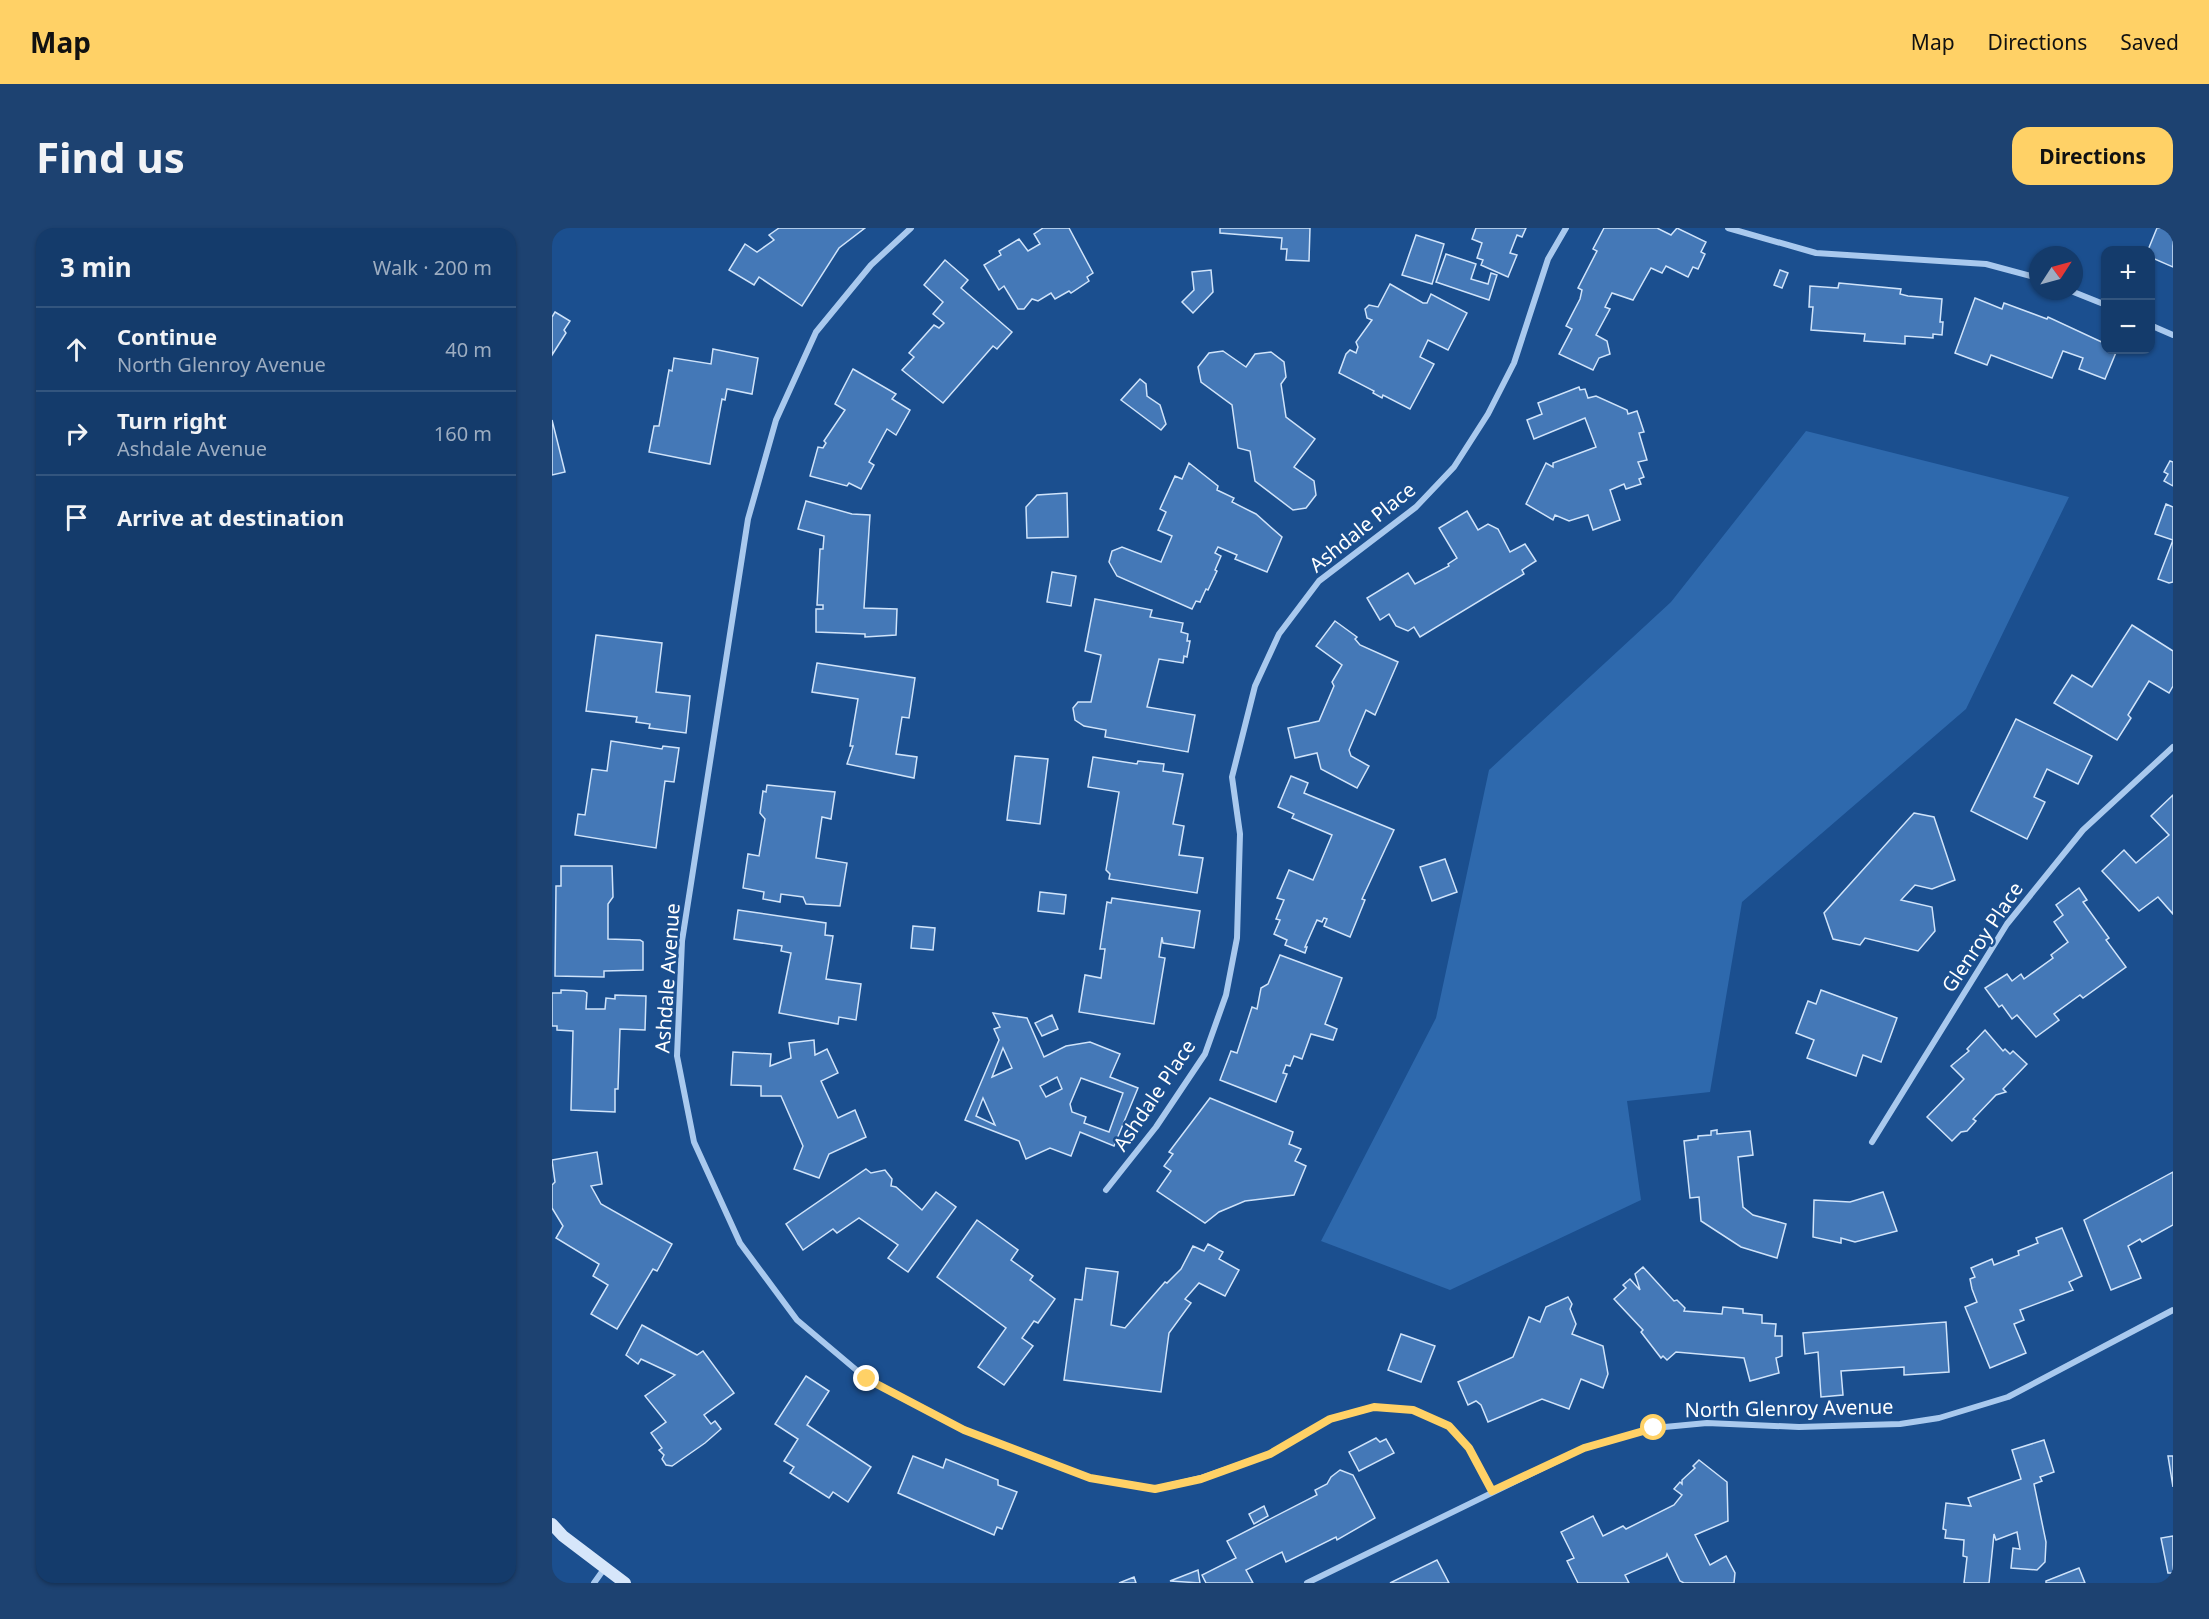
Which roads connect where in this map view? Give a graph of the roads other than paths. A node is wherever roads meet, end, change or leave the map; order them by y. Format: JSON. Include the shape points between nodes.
{"nodes":[{"id":1,"x":911,"y":228,"type":"edge"},
{"id":2,"x":1566,"y":228,"type":"edge"},
{"id":3,"x":1728,"y":228,"type":"edge"},
{"id":4,"x":2029,"y":276,"type":"edge"},
{"id":5,"x":2083,"y":295,"type":"edge"},
{"id":6,"x":2101,"y":302,"type":"edge"},
{"id":7,"x":2155,"y":327,"type":"edge"},
{"id":8,"x":2173,"y":335,"type":"edge"},
{"id":9,"x":2173,"y":747,"type":"edge"},
{"id":10,"x":1872,"y":1142,"type":"dead end"},
{"id":11,"x":1106,"y":1190,"type":"dead end"},
{"id":12,"x":2173,"y":1310,"type":"edge"},
{"id":13,"x":1492,"y":1491,"type":"junction"},
{"id":14,"x":552,"y":1524,"type":"edge"},
{"id":15,"x":604,"y":1569,"type":"junction"},
{"id":16,"x":594,"y":1583,"type":"edge"},
{"id":17,"x":625,"y":1583,"type":"edge"},
{"id":18,"x":1306,"y":1583,"type":"edge"}],
"edges":[{"from":1,"to":13,"type":"street","name":"Ashdale Avenue","via":[[871,265],[816,332],[776,420],[748,519],[682,941],[677,1056],[694,1142],[740,1243],[797,1320],[867,1379],[964,1430],[1090,1478],[1155,1489],[1201,1479],[1270,1454],[1330,1419],[1374,1407],[1413,1410],[1449,1426],[1469,1448]]},
{"from":2,"to":11,"type":"street","name":"Ashdale Place","via":[[1548,259],[1514,363],[1454,467],[1416,507],[1319,581],[1279,634],[1254,686],[1232,777],[1240,834],[1238,938],[1226,995],[1205,1054],[1156,1127]]},
{"from":3,"to":4,"type":"street","via":[[1816,253],[1986,264]]},
{"from":5,"to":6,"type":"street"},
{"from":7,"to":8,"type":"street"},
{"from":9,"to":10,"type":"street","name":"Glenroy Place","via":[[2083,830],[2007,924]]},
{"from":12,"to":13,"type":"street","name":"North Glenroy Avenue","via":[[2008,1397],[1939,1418],[1877,1425],[1707,1423],[1654,1428],[1584,1448]]},
{"from":13,"to":18,"type":"street","name":"North Glenroy Avenue"},
{"from":14,"to":15,"type":"main road"},
{"from":15,"to":16,"type":"street"},
{"from":15,"to":17,"type":"main road"}]}
